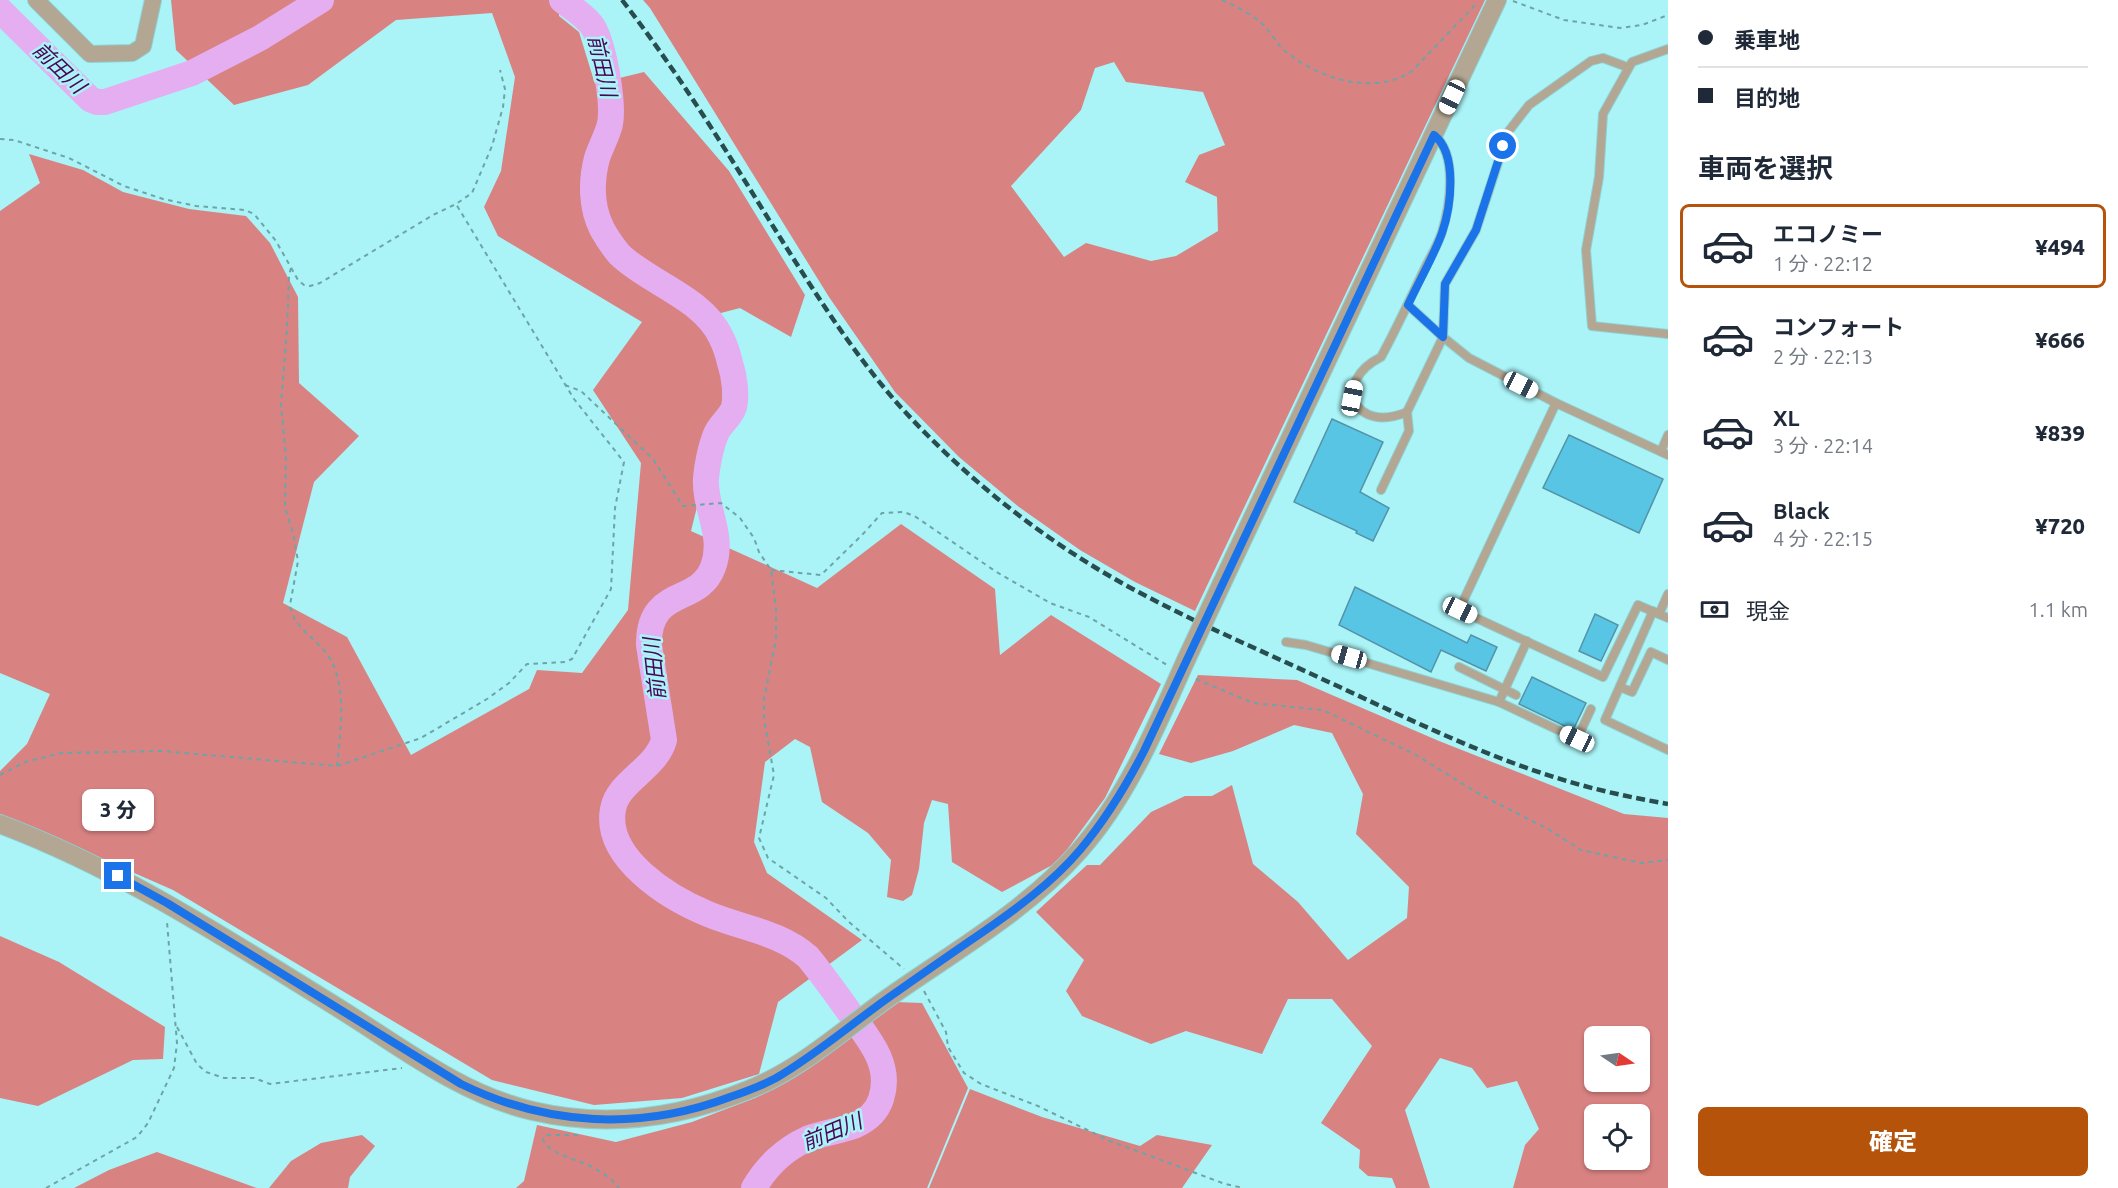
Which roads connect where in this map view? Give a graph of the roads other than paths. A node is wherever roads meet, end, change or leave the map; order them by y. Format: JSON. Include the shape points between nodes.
{"nodes":[{"id":1,"x":36,"y":0,"type":"edge"},
{"id":2,"x":153,"y":0,"type":"edge"},
{"id":3,"x":1497,"y":0,"type":"edge"},
{"id":4,"x":1668,"y":49,"type":"edge"},
{"id":5,"x":1627,"y":67,"type":"junction"},
{"id":6,"x":1434,"y":135,"type":"junction"},
{"id":7,"x":1408,"y":305,"type":"junction"},
{"id":8,"x":1668,"y":334,"type":"edge"},
{"id":9,"x":1443,"y":337,"type":"junction"},
{"id":10,"x":1556,"y":403,"type":"junction"},
{"id":11,"x":1407,"y":412,"type":"junction"},
{"id":12,"x":1668,"y":435,"type":"edge"},
{"id":13,"x":1664,"y":453,"type":"edge"},
{"id":14,"x":1381,"y":490,"type":"dead end"},
{"id":15,"x":1668,"y":594,"type":"edge"},
{"id":16,"x":1656,"y":613,"type":"junction"},
{"id":17,"x":1668,"y":618,"type":"edge"},
{"id":18,"x":1527,"y":641,"type":"junction"},
{"id":19,"x":1286,"y":642,"type":"dead end"},
{"id":20,"x":1668,"y":660,"type":"edge"},
{"id":21,"x":1459,"y":667,"type":"dead end"},
{"id":22,"x":1620,"y":687,"type":"junction"},
{"id":23,"x":1504,"y":689,"type":"junction"},
{"id":24,"x":1516,"y":695,"type":"dead end"},
{"id":25,"x":1499,"y":702,"type":"junction"},
{"id":26,"x":1591,"y":709,"type":"dead end"},
{"id":27,"x":1668,"y":750,"type":"edge"},
{"id":28,"x":0,"y":824,"type":"edge"}],
"edges":[{"from":1,"to":2,"type":"street","via":[[87,52],[105,55],[135,52],[143,46]]},
{"from":3,"to":6,"type":"street"},
{"from":4,"to":5,"type":"lane"},
{"from":5,"to":8,"type":"lane","via":[[1603,114],[1599,177],[1586,250],[1592,326]]},
{"from":5,"to":9,"type":"lane","via":[[1603,58],[1591,61],[1529,105],[1508,132],[1476,230],[1445,284]]},
{"from":6,"to":7,"type":"lane","via":[[1441,141],[1449,162],[1448,207],[1442,232]]},
{"from":6,"to":28,"type":"street","bridge":true,"via":[[1144,751],[1106,818],[1051,880],[1022,904],[774,1079],[678,1113],[620,1121],[584,1120],[489,1097],[426,1064],[169,904],[42,840]]},
{"from":7,"to":9,"type":"lane"},
{"from":7,"to":11,"type":"lane","via":[[1381,357],[1361,372],[1352,398],[1356,406],[1372,416],[1395,417]]},
{"from":9,"to":10,"type":"lane","via":[[1468,358]]},
{"from":9,"to":11,"type":"lane"},
{"from":10,"to":13,"type":"lane"},
{"from":10,"to":18,"type":"lane","via":[[1460,610]]},
{"from":11,"to":14,"type":"lane","via":[[1409,431]]},
{"from":12,"to":13,"type":"lane"},
{"from":15,"to":16,"type":"lane"},
{"from":16,"to":17,"type":"lane"},
{"from":16,"to":18,"type":"lane","via":[[1638,604],[1603,677]]},
{"from":16,"to":22,"type":"lane"},
{"from":18,"to":23,"type":"lane"},
{"from":19,"to":25,"type":"lane"},
{"from":20,"to":22,"type":"lane","via":[[1651,652],[1632,692]]},
{"from":21,"to":23,"type":"lane"},
{"from":22,"to":27,"type":"lane","via":[[1605,720]]},
{"from":23,"to":24,"type":"lane"},
{"from":23,"to":25,"type":"lane"},
{"from":25,"to":26,"type":"lane","via":[[1577,739]]}]}
